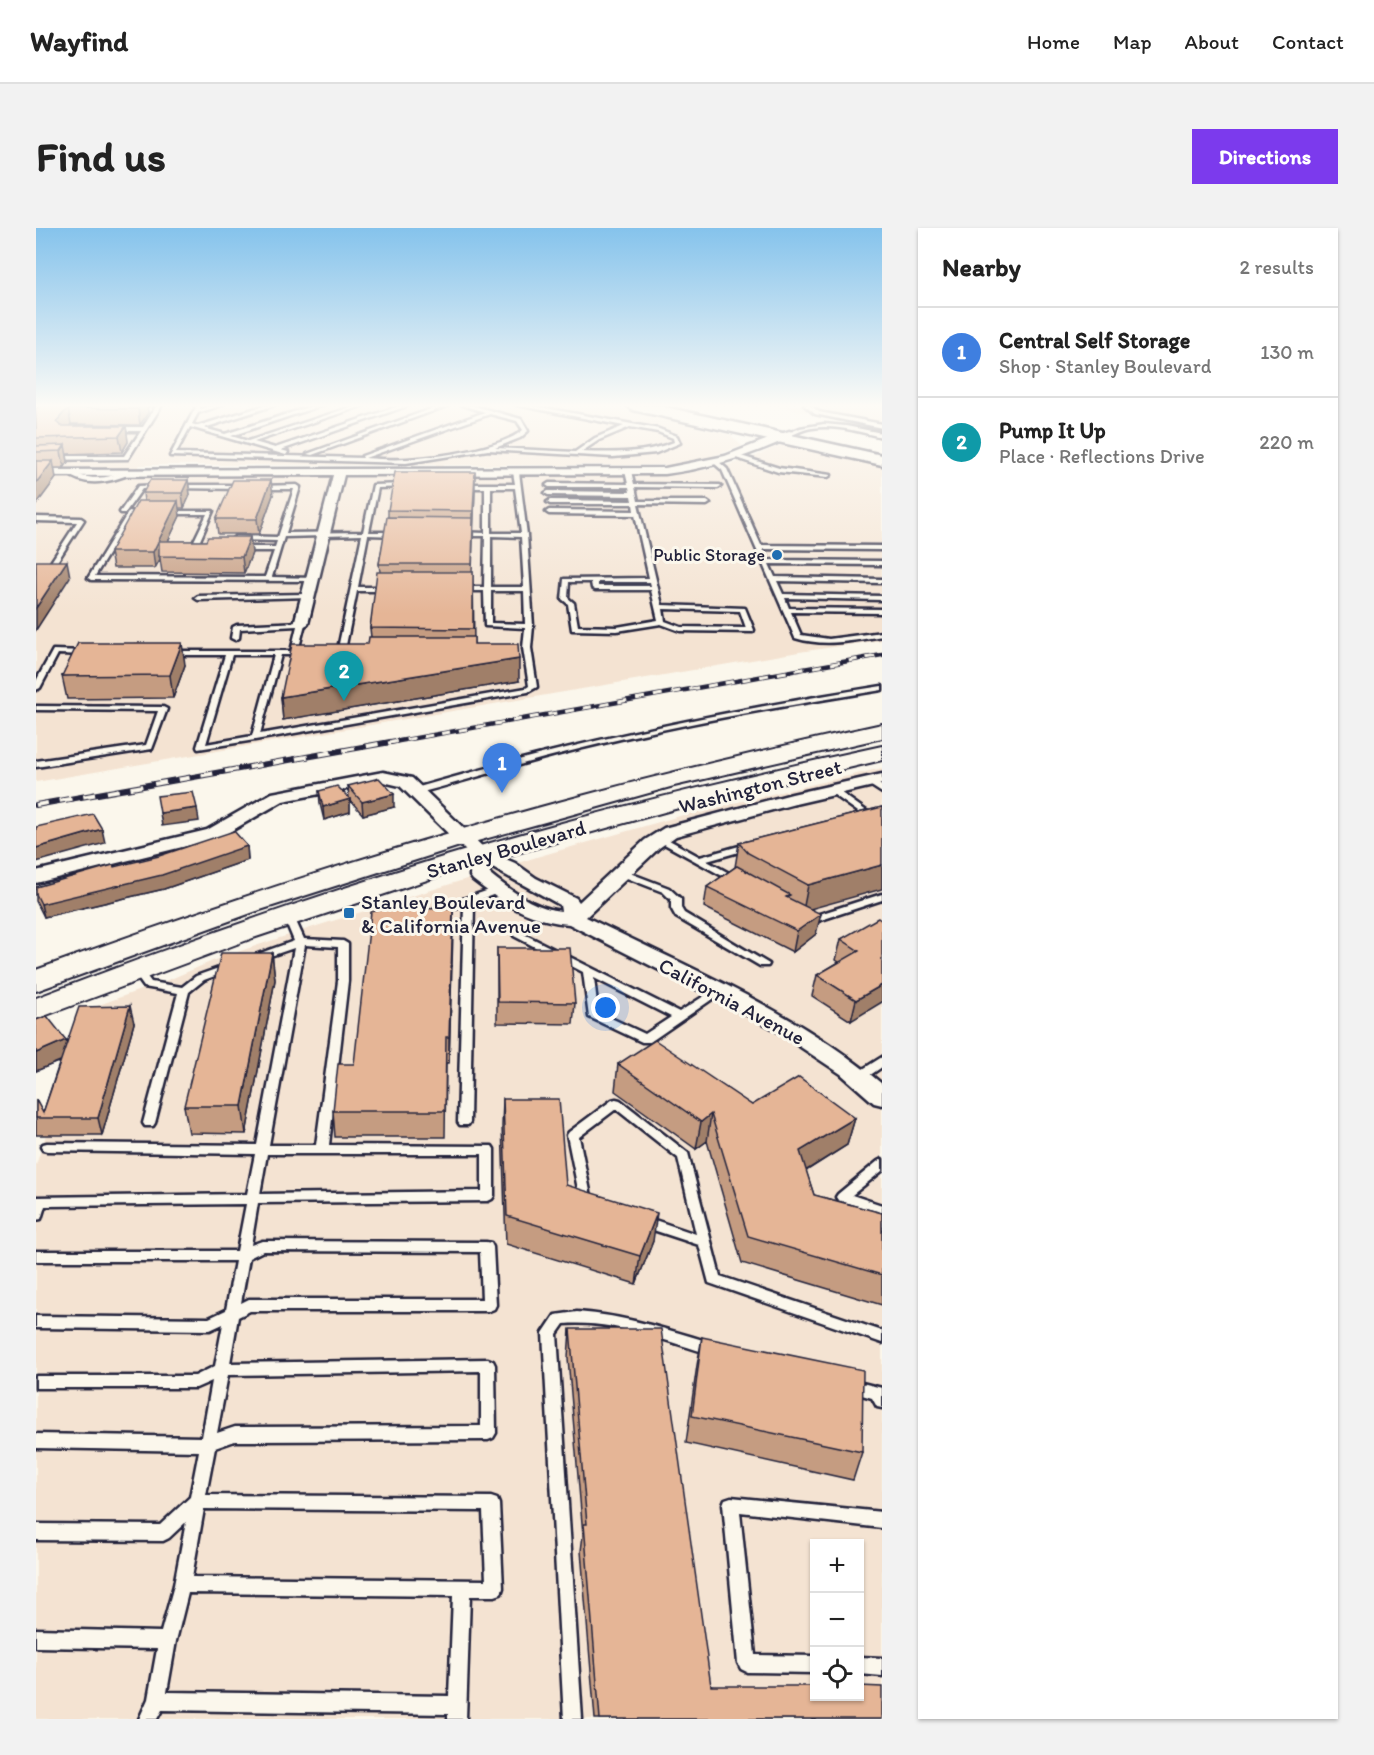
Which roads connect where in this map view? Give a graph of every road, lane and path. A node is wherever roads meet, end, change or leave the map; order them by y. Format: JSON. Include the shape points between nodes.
{"nodes":[{"id":1,"x":338,"y":475,"type":"edge"},
{"id":2,"x":516,"y":475,"type":"edge"},
{"id":3,"x":629,"y":475,"type":"edge"},
{"id":4,"x":727,"y":475,"type":"edge"},
{"id":5,"x":824,"y":475,"type":"edge"},
{"id":6,"x":828,"y":475,"type":"dead end"},
{"id":7,"x":549,"y":485,"type":"dead end"},
{"id":8,"x":409,"y":486,"type":"edge"},
{"id":9,"x":454,"y":486,"type":"edge"},
{"id":10,"x":488,"y":486,"type":"junction"},
{"id":11,"x":518,"y":486,"type":"junction"},
{"id":12,"x":718,"y":486,"type":"dead end"},
{"id":13,"x":632,"y":490,"type":"junction"},
{"id":14,"x":548,"y":493,"type":"dead end"},
{"id":15,"x":550,"y":502,"type":"dead end"},
{"id":16,"x":635,"y":503,"type":"junction"},
{"id":17,"x":707,"y":503,"type":"dead end"},
{"id":18,"x":131,"y":512,"type":"junction"},
{"id":19,"x":142,"y":512,"type":"edge"},
{"id":20,"x":154,"y":512,"type":"edge"},
{"id":21,"x":549,"y":512,"type":"dead end"},
{"id":22,"x":638,"y":513,"type":"junction"},
{"id":23,"x":36,"y":519,"type":"edge"},
{"id":24,"x":324,"y":533,"type":"junction"},
{"id":25,"x":365,"y":534,"type":"junction"},
{"id":26,"x":410,"y":534,"type":"edge"},
{"id":27,"x":454,"y":534,"type":"edge"},
{"id":28,"x":488,"y":534,"type":"junction"},
{"id":29,"x":524,"y":535,"type":"junction"},
{"id":30,"x":281,"y":537,"type":"junction"},
{"id":31,"x":198,"y":538,"type":"junction"},
{"id":32,"x":210,"y":538,"type":"edge"},
{"id":33,"x":233,"y":538,"type":"edge"},
{"id":34,"x":760,"y":548,"type":"junction"},
{"id":35,"x":882,"y":548,"type":"edge"},
{"id":36,"x":203,"y":549,"type":"edge"},
{"id":37,"x":235,"y":549,"type":"edge"},
{"id":38,"x":277,"y":549,"type":"junction"},
{"id":39,"x":766,"y":562,"type":"junction"},
{"id":40,"x":882,"y":563,"type":"edge"},
{"id":41,"x":36,"y":570,"type":"edge"},
{"id":42,"x":268,"y":579,"type":"junction"},
{"id":43,"x":312,"y":579,"type":"junction"},
{"id":44,"x":774,"y":579,"type":"junction"},
{"id":45,"x":882,"y":581,"type":"edge"},
{"id":46,"x":654,"y":584,"type":"junction"},
{"id":47,"x":354,"y":589,"type":"junction"},
{"id":48,"x":398,"y":589,"type":"edge"},
{"id":49,"x":454,"y":589,"type":"edge"},
{"id":50,"x":487,"y":589,"type":"junction"},
{"id":51,"x":528,"y":589,"type":"junction"},
{"id":52,"x":308,"y":596,"type":"junction"},
{"id":53,"x":781,"y":596,"type":"junction"},
{"id":54,"x":198,"y":598,"type":"dead end"},
{"id":55,"x":882,"y":598,"type":"edge"},
{"id":56,"x":660,"y":607,"type":"junction"},
{"id":57,"x":787,"y":610,"type":"junction"},
{"id":58,"x":882,"y":611,"type":"edge"},
{"id":59,"x":662,"y":622,"type":"junction"},
{"id":60,"x":301,"y":624,"type":"junction"},
{"id":61,"x":529,"y":626,"type":"junction"},
{"id":62,"x":882,"y":634,"type":"edge"},
{"id":63,"x":235,"y":638,"type":"dead end"},
{"id":64,"x":91,"y":652,"type":"edge"},
{"id":65,"x":160,"y":653,"type":"edge"},
{"id":66,"x":229,"y":653,"type":"junction"},
{"id":67,"x":278,"y":653,"type":"junction"},
{"id":68,"x":294,"y":653,"type":"junction"},
{"id":69,"x":317,"y":653,"type":"edge"},
{"id":70,"x":329,"y":653,"type":"edge"},
{"id":71,"x":341,"y":653,"type":"junction"},
{"id":72,"x":352,"y":653,"type":"edge"},
{"id":73,"x":517,"y":656,"type":"edge"},
{"id":74,"x":529,"y":656,"type":"junction"},
{"id":75,"x":36,"y":688,"type":"edge"},
{"id":76,"x":882,"y":688,"type":"edge"},
{"id":77,"x":36,"y":708,"type":"edge"},
{"id":78,"x":882,"y":731,"type":"edge"},
{"id":79,"x":255,"y":738,"type":"junction"},
{"id":80,"x":882,"y":753,"type":"edge"},
{"id":81,"x":36,"y":764,"type":"edge"},
{"id":82,"x":878,"y":784,"type":"edge"},
{"id":83,"x":833,"y":790,"type":"junction"},
{"id":84,"x":415,"y":791,"type":"junction"},
{"id":85,"x":866,"y":814,"type":"junction"},
{"id":86,"x":854,"y":817,"type":"edge"},
{"id":87,"x":882,"y":826,"type":"edge"},
{"id":88,"x":660,"y":838,"type":"junction"},
{"id":89,"x":765,"y":842,"type":"edge"},
{"id":90,"x":472,"y":846,"type":"junction"},
{"id":91,"x":699,"y":860,"type":"junction"},
{"id":92,"x":622,"y":873,"type":"junction"},
{"id":93,"x":36,"y":877,"type":"edge"},
{"id":94,"x":748,"y":888,"type":"edge"},
{"id":95,"x":498,"y":890,"type":"junction"},
{"id":96,"x":882,"y":897,"type":"edge"},
{"id":97,"x":469,"y":900,"type":"junction"},
{"id":98,"x":798,"y":915,"type":"edge"},
{"id":99,"x":416,"y":918,"type":"edge"},
{"id":100,"x":573,"y":918,"type":"junction"},
{"id":101,"x":294,"y":929,"type":"junction"},
{"id":102,"x":518,"y":934,"type":"dead end"},
{"id":103,"x":128,"y":959,"type":"junction"},
{"id":104,"x":764,"y":964,"type":"dead end"},
{"id":105,"x":588,"y":970,"type":"junction"},
{"id":106,"x":36,"y":981,"type":"edge"},
{"id":107,"x":184,"y":991,"type":"junction"},
{"id":108,"x":719,"y":991,"type":"junction"},
{"id":109,"x":36,"y":1009,"type":"edge"},
{"id":110,"x":679,"y":1017,"type":"junction"},
{"id":111,"x":882,"y":1061,"type":"edge"},
{"id":112,"x":859,"y":1077,"type":"junction"},
{"id":113,"x":882,"y":1097,"type":"edge"},
{"id":114,"x":464,"y":1122,"type":"dead end"},
{"id":115,"x":148,"y":1123,"type":"dead end"},
{"id":116,"x":47,"y":1147,"type":"dead end"},
{"id":117,"x":322,"y":1149,"type":"junction"},
{"id":118,"x":262,"y":1150,"type":"junction"},
{"id":119,"x":882,"y":1164,"type":"edge"},
{"id":120,"x":254,"y":1200,"type":"junction"},
{"id":121,"x":595,"y":1205,"type":"edge"},
{"id":122,"x":882,"y":1210,"type":"edge"},
{"id":123,"x":36,"y":1215,"type":"edge"},
{"id":124,"x":628,"y":1216,"type":"edge"},
{"id":125,"x":705,"y":1242,"type":"junction"},
{"id":126,"x":36,"y":1256,"type":"edge"},
{"id":127,"x":241,"y":1256,"type":"junction"},
{"id":128,"x":230,"y":1316,"type":"junction"},
{"id":129,"x":36,"y":1322,"type":"edge"},
{"id":130,"x":882,"y":1337,"type":"edge"},
{"id":131,"x":728,"y":1353,"type":"edge"},
{"id":132,"x":222,"y":1369,"type":"junction"},
{"id":133,"x":831,"y":1381,"type":"edge"},
{"id":134,"x":36,"y":1382,"type":"edge"},
{"id":135,"x":882,"y":1402,"type":"edge"},
{"id":136,"x":36,"y":1441,"type":"edge"},
{"id":137,"x":207,"y":1444,"type":"junction"},
{"id":138,"x":196,"y":1502,"type":"junction"},
{"id":139,"x":882,"y":1520,"type":"edge"},
{"id":140,"x":36,"y":1532,"type":"edge"},
{"id":141,"x":182,"y":1585,"type":"junction"},
{"id":142,"x":462,"y":1588,"type":"junction"},
{"id":143,"x":36,"y":1638,"type":"edge"},
{"id":144,"x":167,"y":1641,"type":"junction"},
{"id":145,"x":810,"y":1665,"type":"edge"},
{"id":146,"x":864,"y":1666,"type":"edge"},
{"id":147,"x":882,"y":1667,"type":"edge"},
{"id":148,"x":157,"y":1701,"type":"junction"},
{"id":149,"x":457,"y":1712,"type":"edge"},
{"id":150,"x":148,"y":1719,"type":"edge"},
{"id":151,"x":573,"y":1719,"type":"edge"}],
"edges":[{"from":1,"to":24,"type":"street"},
{"from":2,"to":11,"type":"lane"},
{"from":3,"to":13,"type":"lane"},
{"from":4,"to":34,"type":"lane"},
{"from":5,"to":6,"type":"lane"},
{"from":7,"to":13,"type":"lane"},
{"from":8,"to":25,"type":"lane","via":[[375,486]]},
{"from":9,"to":10,"type":"lane"},
{"from":10,"to":11,"type":"lane"},
{"from":10,"to":28,"type":"lane"},
{"from":11,"to":29,"type":"lane"},
{"from":12,"to":13,"type":"lane"},
{"from":13,"to":14,"type":"lane"},
{"from":13,"to":16,"type":"lane"},
{"from":15,"to":16,"type":"lane"},
{"from":16,"to":17,"type":"lane"},
{"from":16,"to":22,"type":"lane"},
{"from":18,"to":19,"type":"lane"},
{"from":18,"to":30,"type":"lane","via":[[123,512],[140,487],[297,487]]},
{"from":18,"to":42,"type":"lane","via":[[90,578]]},
{"from":20,"to":31,"type":"lane","via":[[211,512]]},
{"from":21,"to":22,"type":"lane"},
{"from":22,"to":46,"type":"lane"},
{"from":23,"to":41,"type":"lane","via":[[81,520],[49,570]]},
{"from":24,"to":25,"type":"lane"},
{"from":24,"to":30,"type":"lane"},
{"from":24,"to":43,"type":"street"},
{"from":25,"to":26,"type":"lane"},
{"from":25,"to":47,"type":"lane"},
{"from":27,"to":28,"type":"lane"},
{"from":28,"to":29,"type":"lane"},
{"from":28,"to":50,"type":"lane"},
{"from":29,"to":51,"type":"lane"},
{"from":30,"to":33,"type":"lane"},
{"from":30,"to":38,"type":"lane"},
{"from":31,"to":32,"type":"lane"},
{"from":31,"to":36,"type":"lane","via":[[193,549]]},
{"from":34,"to":35,"type":"lane"},
{"from":34,"to":39,"type":"lane"},
{"from":37,"to":38,"type":"lane"},
{"from":38,"to":42,"type":"lane"},
{"from":39,"to":40,"type":"lane"},
{"from":39,"to":44,"type":"lane"},
{"from":42,"to":43,"type":"lane"},
{"from":43,"to":52,"type":"street"},
{"from":44,"to":45,"type":"lane"},
{"from":44,"to":53,"type":"lane"},
{"from":46,"to":56,"type":"lane"},
{"from":46,"to":59,"type":"lane","via":[[566,580],[565,599],[571,603],[575,628],[617,629]]},
{"from":47,"to":48,"type":"lane"},
{"from":47,"to":71,"type":"lane"},
{"from":49,"to":50,"type":"lane"},
{"from":50,"to":51,"type":"lane"},
{"from":50,"to":61,"type":"lane","via":[[487,625]]},
{"from":51,"to":61,"type":"lane"},
{"from":52,"to":54,"type":"lane"},
{"from":52,"to":60,"type":"street"},
{"from":53,"to":55,"type":"lane"},
{"from":53,"to":57,"type":"lane"},
{"from":56,"to":59,"type":"lane"},
{"from":56,"to":59,"type":"lane","via":[[743,609],[750,630],[680,629]]},
{"from":57,"to":58,"type":"lane"},
{"from":57,"to":62,"type":"lane","via":[[798,636],[804,639]]},
{"from":60,"to":63,"type":"lane","via":[[237,627]]},
{"from":60,"to":68,"type":"lane"},
{"from":61,"to":74,"type":"lane"},
{"from":64,"to":75,"type":"lane","via":[[56,652]]},
{"from":65,"to":66,"type":"lane"},
{"from":66,"to":67,"type":"lane"},
{"from":66,"to":79,"type":"lane","via":[[201,747]]},
{"from":67,"to":68,"type":"lane"},
{"from":67,"to":79,"type":"lane"},
{"from":68,"to":69,"type":"lane"},
{"from":70,"to":71,"type":"lane"},
{"from":71,"to":72,"type":"lane"},
{"from":73,"to":74,"type":"lane"},
{"from":74,"to":79,"type":"lane","via":[[533,687],[528,690]]},
{"from":76,"to":84,"type":"lane","via":[[620,737],[476,771]]},
{"from":77,"to":81,"type":"lane","via":[[163,708],[149,747]]},
{"from":78,"to":90,"type":"main road","name":"Stanley Boulevard","via":[[717,766]]},
{"from":80,"to":90,"type":"main road","name":"Stanley Boulevard"},
{"from":82,"to":83,"type":"street","name":"Washington Street"},
{"from":83,"to":85,"type":"lane"},
{"from":83,"to":88,"type":"street","name":"Washington Street","via":[[703,822]]},
{"from":84,"to":90,"type":"street"},
{"from":84,"to":93,"type":"street","via":[[406,782],[383,777],[278,797],[213,834]]},
{"from":85,"to":86,"type":"lane"},
{"from":85,"to":87,"type":"lane"},
{"from":88,"to":91,"type":"lane"},
{"from":88,"to":92,"type":"street","name":"Washington Street"},
{"from":89,"to":91,"type":"lane"},
{"from":90,"to":95,"type":"street","name":"California Avenue","via":[[480,876]]},
{"from":90,"to":100,"type":"street","name":"California Avenue","via":[[569,902]]},
{"from":90,"to":101,"type":"main road","name":"Stanley Boulevard"},
{"from":90,"to":103,"type":"main road","name":"Stanley Boulevard","via":[[320,880]]},
{"from":91,"to":94,"type":"lane"},
{"from":92,"to":100,"type":"street","name":"Washington Street"},
{"from":92,"to":104,"type":"lane","via":[[666,890],[676,899],[680,915]]},
{"from":95,"to":97,"type":"lane"},
{"from":95,"to":100,"type":"street","name":"California Avenue","via":[[527,909],[552,917]]},
{"from":96,"to":98,"type":"lane","via":[[808,921]]},
{"from":97,"to":99,"type":"lane"},
{"from":97,"to":114,"type":"lane"},
{"from":100,"to":108,"type":"street","name":"California Avenue"},
{"from":101,"to":103,"type":"main road","name":"Stanley Boulevard"},
{"from":101,"to":107,"type":"lane","via":[[200,978]]},
{"from":101,"to":117,"type":"lane","via":[[343,944],[343,981]]},
{"from":101,"to":118,"type":"lane"},
{"from":102,"to":105,"type":"lane"},
{"from":103,"to":106,"type":"main road","name":"Stanley Boulevard"},
{"from":103,"to":107,"type":"lane","via":[[148,985]]},
{"from":103,"to":109,"type":"main road","name":"Stanley Boulevard"},
{"from":105,"to":110,"type":"lane"},
{"from":105,"to":110,"type":"lane","via":[[593,1014],[646,1039]]},
{"from":107,"to":115,"type":"lane"},
{"from":108,"to":110,"type":"lane"},
{"from":108,"to":112,"type":"street","name":"California Avenue","via":[[777,1021]]},
{"from":111,"to":112,"type":"lane"},
{"from":112,"to":113,"type":"street","name":"California Avenue"},
{"from":116,"to":118,"type":"lane"},
{"from":117,"to":118,"type":"lane"},
{"from":117,"to":120,"type":"lane","via":[[488,1149],[488,1196]]},
{"from":118,"to":120,"type":"lane"},
{"from":119,"to":122,"type":"lane","via":[[842,1197]]},
{"from":120,"to":123,"type":"lane","via":[[40,1201]]},
{"from":120,"to":127,"type":"lane"},
{"from":121,"to":125,"type":"lane","via":[[584,1201],[573,1136],[616,1103],[684,1156]]},
{"from":124,"to":125,"type":"lane"},
{"from":125,"to":130,"type":"lane","via":[[714,1279]]},
{"from":126,"to":127,"type":"lane"},
{"from":127,"to":128,"type":"lane"},
{"from":127,"to":128,"type":"lane","via":[[262,1245],[486,1247],[489,1305],[249,1305]]},
{"from":128,"to":129,"type":"lane","via":[[210,1324]]},
{"from":128,"to":132,"type":"lane"},
{"from":131,"to":151,"type":"lane","via":[[603,1319],[560,1319],[550,1334]]},
{"from":132,"to":134,"type":"lane","via":[[196,1382]]},
{"from":132,"to":137,"type":"lane"},
{"from":132,"to":137,"type":"lane","via":[[488,1365],[488,1433],[234,1434]]},
{"from":133,"to":135,"type":"lane","via":[[877,1393]]},
{"from":136,"to":137,"type":"lane"},
{"from":137,"to":138,"type":"lane"},
{"from":138,"to":140,"type":"lane","via":[[163,1533]]},
{"from":138,"to":141,"type":"lane"},
{"from":138,"to":142,"type":"lane","via":[[491,1504],[495,1588]]},
{"from":139,"to":145,"type":"lane","via":[[731,1504],[747,1663]]},
{"from":141,"to":142,"type":"lane"},
{"from":141,"to":144,"type":"lane"},
{"from":142,"to":149,"type":"lane"},
{"from":143,"to":144,"type":"lane"},
{"from":144,"to":148,"type":"lane"},
{"from":146,"to":147,"type":"lane"},
{"from":148,"to":149,"type":"lane"},
{"from":148,"to":150,"type":"lane"}]}
